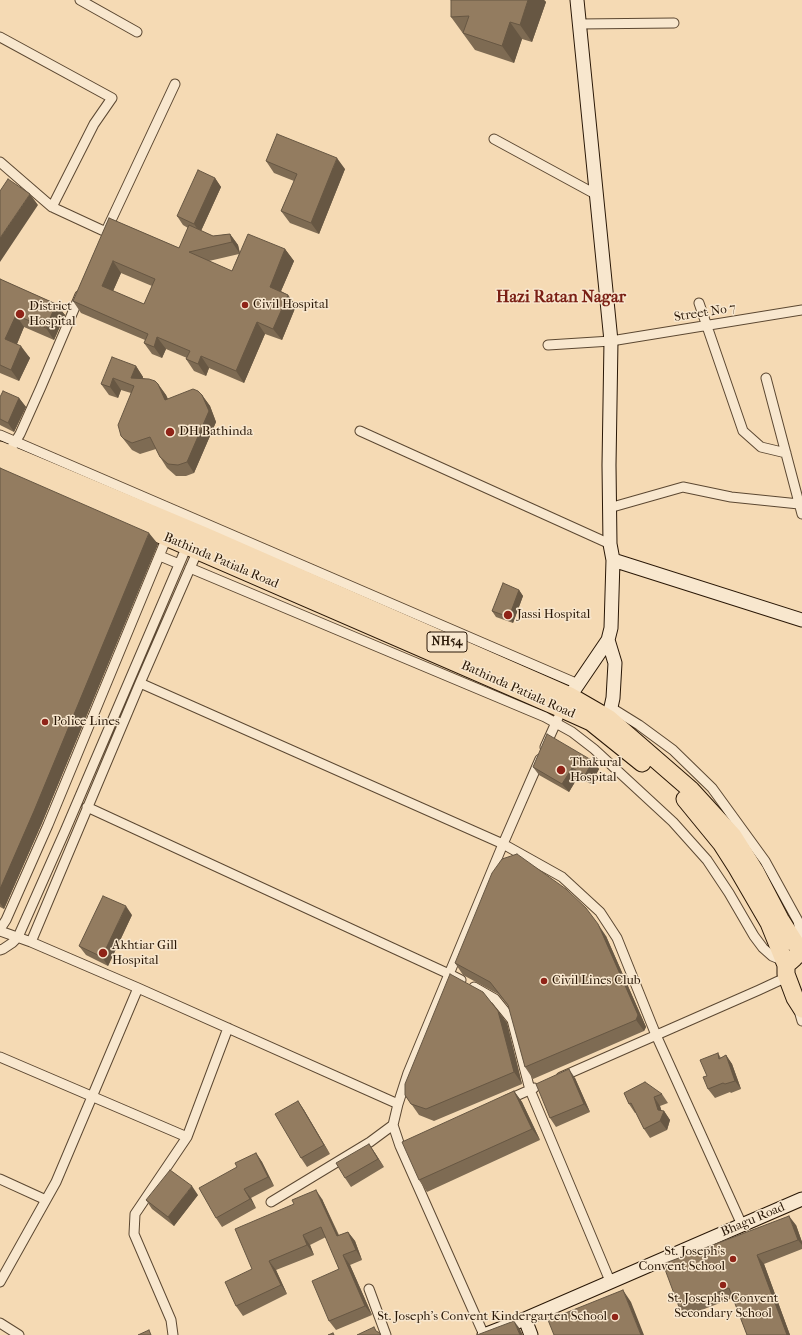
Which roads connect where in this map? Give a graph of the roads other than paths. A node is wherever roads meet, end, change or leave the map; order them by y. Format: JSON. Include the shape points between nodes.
{"nodes":[{"id":1,"x":80,"y":0,"type":"edge"},
{"id":2,"x":577,"y":0,"type":"edge"},
{"id":3,"x":674,"y":23,"type":"dead end"},
{"id":4,"x":579,"y":24,"type":"junction"},
{"id":5,"x":137,"y":32,"type":"dead end"},
{"id":6,"x":0,"y":37,"type":"edge"},
{"id":7,"x":175,"y":84,"type":"dead end"},
{"id":8,"x":494,"y":139,"type":"dead end"},
{"id":9,"x":0,"y":162,"type":"edge"},
{"id":10,"x":597,"y":195,"type":"junction"},
{"id":11,"x":52,"y":207,"type":"junction"},
{"id":12,"x":82,"y":289,"type":"edge"},
{"id":13,"x":699,"y":303,"type":"dead end"},
{"id":14,"x":802,"y":310,"type":"edge"},
{"id":15,"x":707,"y":326,"type":"junction"},
{"id":16,"x":611,"y":341,"type":"junction"},
{"id":17,"x":548,"y":345,"type":"dead end"},
{"id":18,"x":766,"y":378,"type":"dead end"},
{"id":19,"x":360,"y":431,"type":"dead end"},
{"id":20,"x":0,"y":436,"type":"edge"},
{"id":21,"x":6,"y":452,"type":"edge"},
{"id":22,"x":786,"y":453,"type":"junction"},
{"id":23,"x":800,"y":504,"type":"junction"},
{"id":24,"x":609,"y":508,"type":"junction"},
{"id":25,"x":802,"y":514,"type":"edge"},
{"id":26,"x":167,"y":537,"type":"junction"},
{"id":27,"x":610,"y":544,"type":"junction"},
{"id":28,"x":192,"y":548,"type":"junction"},
{"id":29,"x":160,"y":556,"type":"junction"},
{"id":30,"x":613,"y":560,"type":"junction"},
{"id":31,"x":179,"y":564,"type":"junction"},
{"id":32,"x":190,"y":568,"type":"junction"},
{"id":33,"x":802,"y":620,"type":"edge"},
{"id":34,"x":608,"y":640,"type":"junction"},
{"id":35,"x":140,"y":682,"type":"junction"},
{"id":36,"x":567,"y":703,"type":"junction"},
{"id":37,"x":608,"y":720,"type":"junction"},
{"id":38,"x":87,"y":808,"type":"junction"},
{"id":39,"x":503,"y":844,"type":"junction"},
{"id":40,"x":0,"y":930,"type":"edge"},
{"id":41,"x":18,"y":937,"type":"junction"},
{"id":42,"x":31,"y":942,"type":"junction"},
{"id":43,"x":0,"y":950,"type":"edge"},
{"id":44,"x":801,"y":954,"type":"edge"},
{"id":45,"x":786,"y":968,"type":"junction"},
{"id":46,"x":449,"y":974,"type":"junction"},
{"id":47,"x":138,"y":988,"type":"junction"},
{"id":48,"x":799,"y":1004,"type":"edge"},
{"id":49,"x":802,"y":1021,"type":"edge"},
{"id":50,"x":228,"y":1028,"type":"junction"},
{"id":51,"x":656,"y":1035,"type":"junction"},
{"id":52,"x":0,"y":1057,"type":"edge"},
{"id":53,"x":530,"y":1090,"type":"junction"},
{"id":54,"x":93,"y":1096,"type":"junction"},
{"id":55,"x":501,"y":1102,"type":"edge"},
{"id":56,"x":398,"y":1104,"type":"junction"},
{"id":57,"x":393,"y":1125,"type":"junction"},
{"id":58,"x":187,"y":1137,"type":"junction"},
{"id":59,"x":0,"y":1180,"type":"edge"},
{"id":60,"x":802,"y":1199,"type":"edge"},
{"id":61,"x":46,"y":1200,"type":"junction"},
{"id":62,"x":271,"y":1202,"type":"dead end"},
{"id":63,"x":742,"y":1225,"type":"junction"},
{"id":64,"x":610,"y":1281,"type":"junction"},
{"id":65,"x":0,"y":1282,"type":"edge"},
{"id":66,"x":369,"y":1289,"type":"dead end"},
{"id":67,"x":525,"y":1319,"type":"junction"},
{"id":68,"x":0,"y":1323,"type":"edge"},
{"id":69,"x":170,"y":1334,"type":"edge"},
{"id":70,"x":19,"y":1335,"type":"edge"},
{"id":71,"x":386,"y":1335,"type":"edge"},
{"id":72,"x":484,"y":1335,"type":"edge"},
{"id":73,"x":531,"y":1335,"type":"edge"}],
"edges":[{"from":1,"to":5,"type":"street"},
{"from":2,"to":4,"type":"street"},
{"from":3,"to":4,"type":"street"},
{"from":4,"to":10,"type":"street"},
{"from":6,"to":11,"type":"street","via":[[112,98],[94,124]]},
{"from":7,"to":11,"type":"street","via":[[104,236]]},
{"from":8,"to":10,"type":"street"},
{"from":9,"to":11,"type":"street"},
{"from":10,"to":16,"type":"street"},
{"from":12,"to":21,"type":"street","via":[[20,434]]},
{"from":13,"to":15,"type":"street"},
{"from":14,"to":15,"type":"street","name":"Street No 7"},
{"from":15,"to":16,"type":"street","name":"Street No 7"},
{"from":15,"to":22,"type":"street","via":[[743,430],[761,447]]},
{"from":16,"to":17,"type":"street","name":"Street No 7"},
{"from":16,"to":24,"type":"street"},
{"from":18,"to":22,"type":"street"},
{"from":19,"to":27,"type":"street"},
{"from":20,"to":21,"type":"street"},
{"from":21,"to":26,"type":"highway","name":"Bathinda Patiala Road","number":"NH54"},
{"from":21,"to":36,"type":"highway","number":"NH54","via":[[205,536]]},
{"from":22,"to":23,"type":"street"},
{"from":23,"to":24,"type":"street","via":[[730,496],[683,487]]},
{"from":23,"to":25,"type":"street"},
{"from":24,"to":27,"type":"street"},
{"from":26,"to":28,"type":"highway","name":"Bathinda Patiala Road","number":"NH54"},
{"from":26,"to":29,"type":"street"},
{"from":27,"to":30,"type":"street"},
{"from":28,"to":31,"type":"street"},
{"from":28,"to":32,"type":"street"},
{"from":28,"to":36,"type":"highway","name":"Bathinda Patiala Road","number":"NH54"},
{"from":29,"to":31,"type":"street"},
{"from":29,"to":40,"type":"street","via":[[48,825]]},
{"from":30,"to":33,"type":"street"},
{"from":30,"to":34,"type":"street","via":[[611,628]]},
{"from":31,"to":41,"type":"street"},
{"from":32,"to":35,"type":"street"},
{"from":32,"to":36,"type":"street","via":[[546,717]]},
{"from":34,"to":36,"type":"street"},
{"from":34,"to":37,"type":"street","via":[[615,663],[613,698]]},
{"from":35,"to":38,"type":"street"},
{"from":35,"to":39,"type":"street"},
{"from":36,"to":37,"type":"highway","number":"NH54"},
{"from":36,"to":39,"type":"street"},
{"from":36,"to":45,"type":"street","via":[[572,732],[673,822],[707,860],[763,948]]},
{"from":37,"to":44,"type":"highway","number":"NH54","via":[[691,790],[733,836]]},
{"from":37,"to":45,"type":"highway","number":"NH54","via":[[634,756],[683,798],[721,843],[769,923]]},
{"from":38,"to":42,"type":"street"},
{"from":38,"to":46,"type":"street"},
{"from":39,"to":46,"type":"street"},
{"from":39,"to":51,"type":"street","via":[[562,878],[600,912],[617,938]]},
{"from":40,"to":41,"type":"street"},
{"from":41,"to":42,"type":"street"},
{"from":41,"to":43,"type":"street"},
{"from":42,"to":47,"type":"street"},
{"from":44,"to":45,"type":"highway","number":"NH54"},
{"from":45,"to":48,"type":"highway","number":"NH54"},
{"from":45,"to":51,"type":"street"},
{"from":46,"to":53,"type":"street","via":[[495,999],[512,1020]]},
{"from":46,"to":56,"type":"street","via":[[408,1073]]},
{"from":47,"to":50,"type":"street"},
{"from":47,"to":54,"type":"street"},
{"from":48,"to":49,"type":"street"},
{"from":50,"to":56,"type":"street"},
{"from":50,"to":58,"type":"street"},
{"from":51,"to":53,"type":"street"},
{"from":51,"to":63,"type":"street"},
{"from":52,"to":54,"type":"street"},
{"from":53,"to":55,"type":"street"},
{"from":53,"to":64,"type":"street"},
{"from":54,"to":58,"type":"street"},
{"from":54,"to":61,"type":"street"},
{"from":56,"to":57,"type":"street"},
{"from":57,"to":62,"type":"street","via":[[370,1142]]},
{"from":57,"to":72,"type":"street"},
{"from":58,"to":69,"type":"street","via":[[135,1214],[134,1234],[171,1320]]},
{"from":59,"to":61,"type":"street"},
{"from":60,"to":63,"type":"street","name":"Bhagu Road"},
{"from":61,"to":65,"type":"street"},
{"from":63,"to":64,"type":"street","name":"Bhagu Road"},
{"from":64,"to":67,"type":"street","name":"Bhagu Road"},
{"from":66,"to":71,"type":"street"},
{"from":67,"to":72,"type":"street","name":"Bhagu Road"},
{"from":67,"to":73,"type":"street"},
{"from":68,"to":70,"type":"street"}]}
